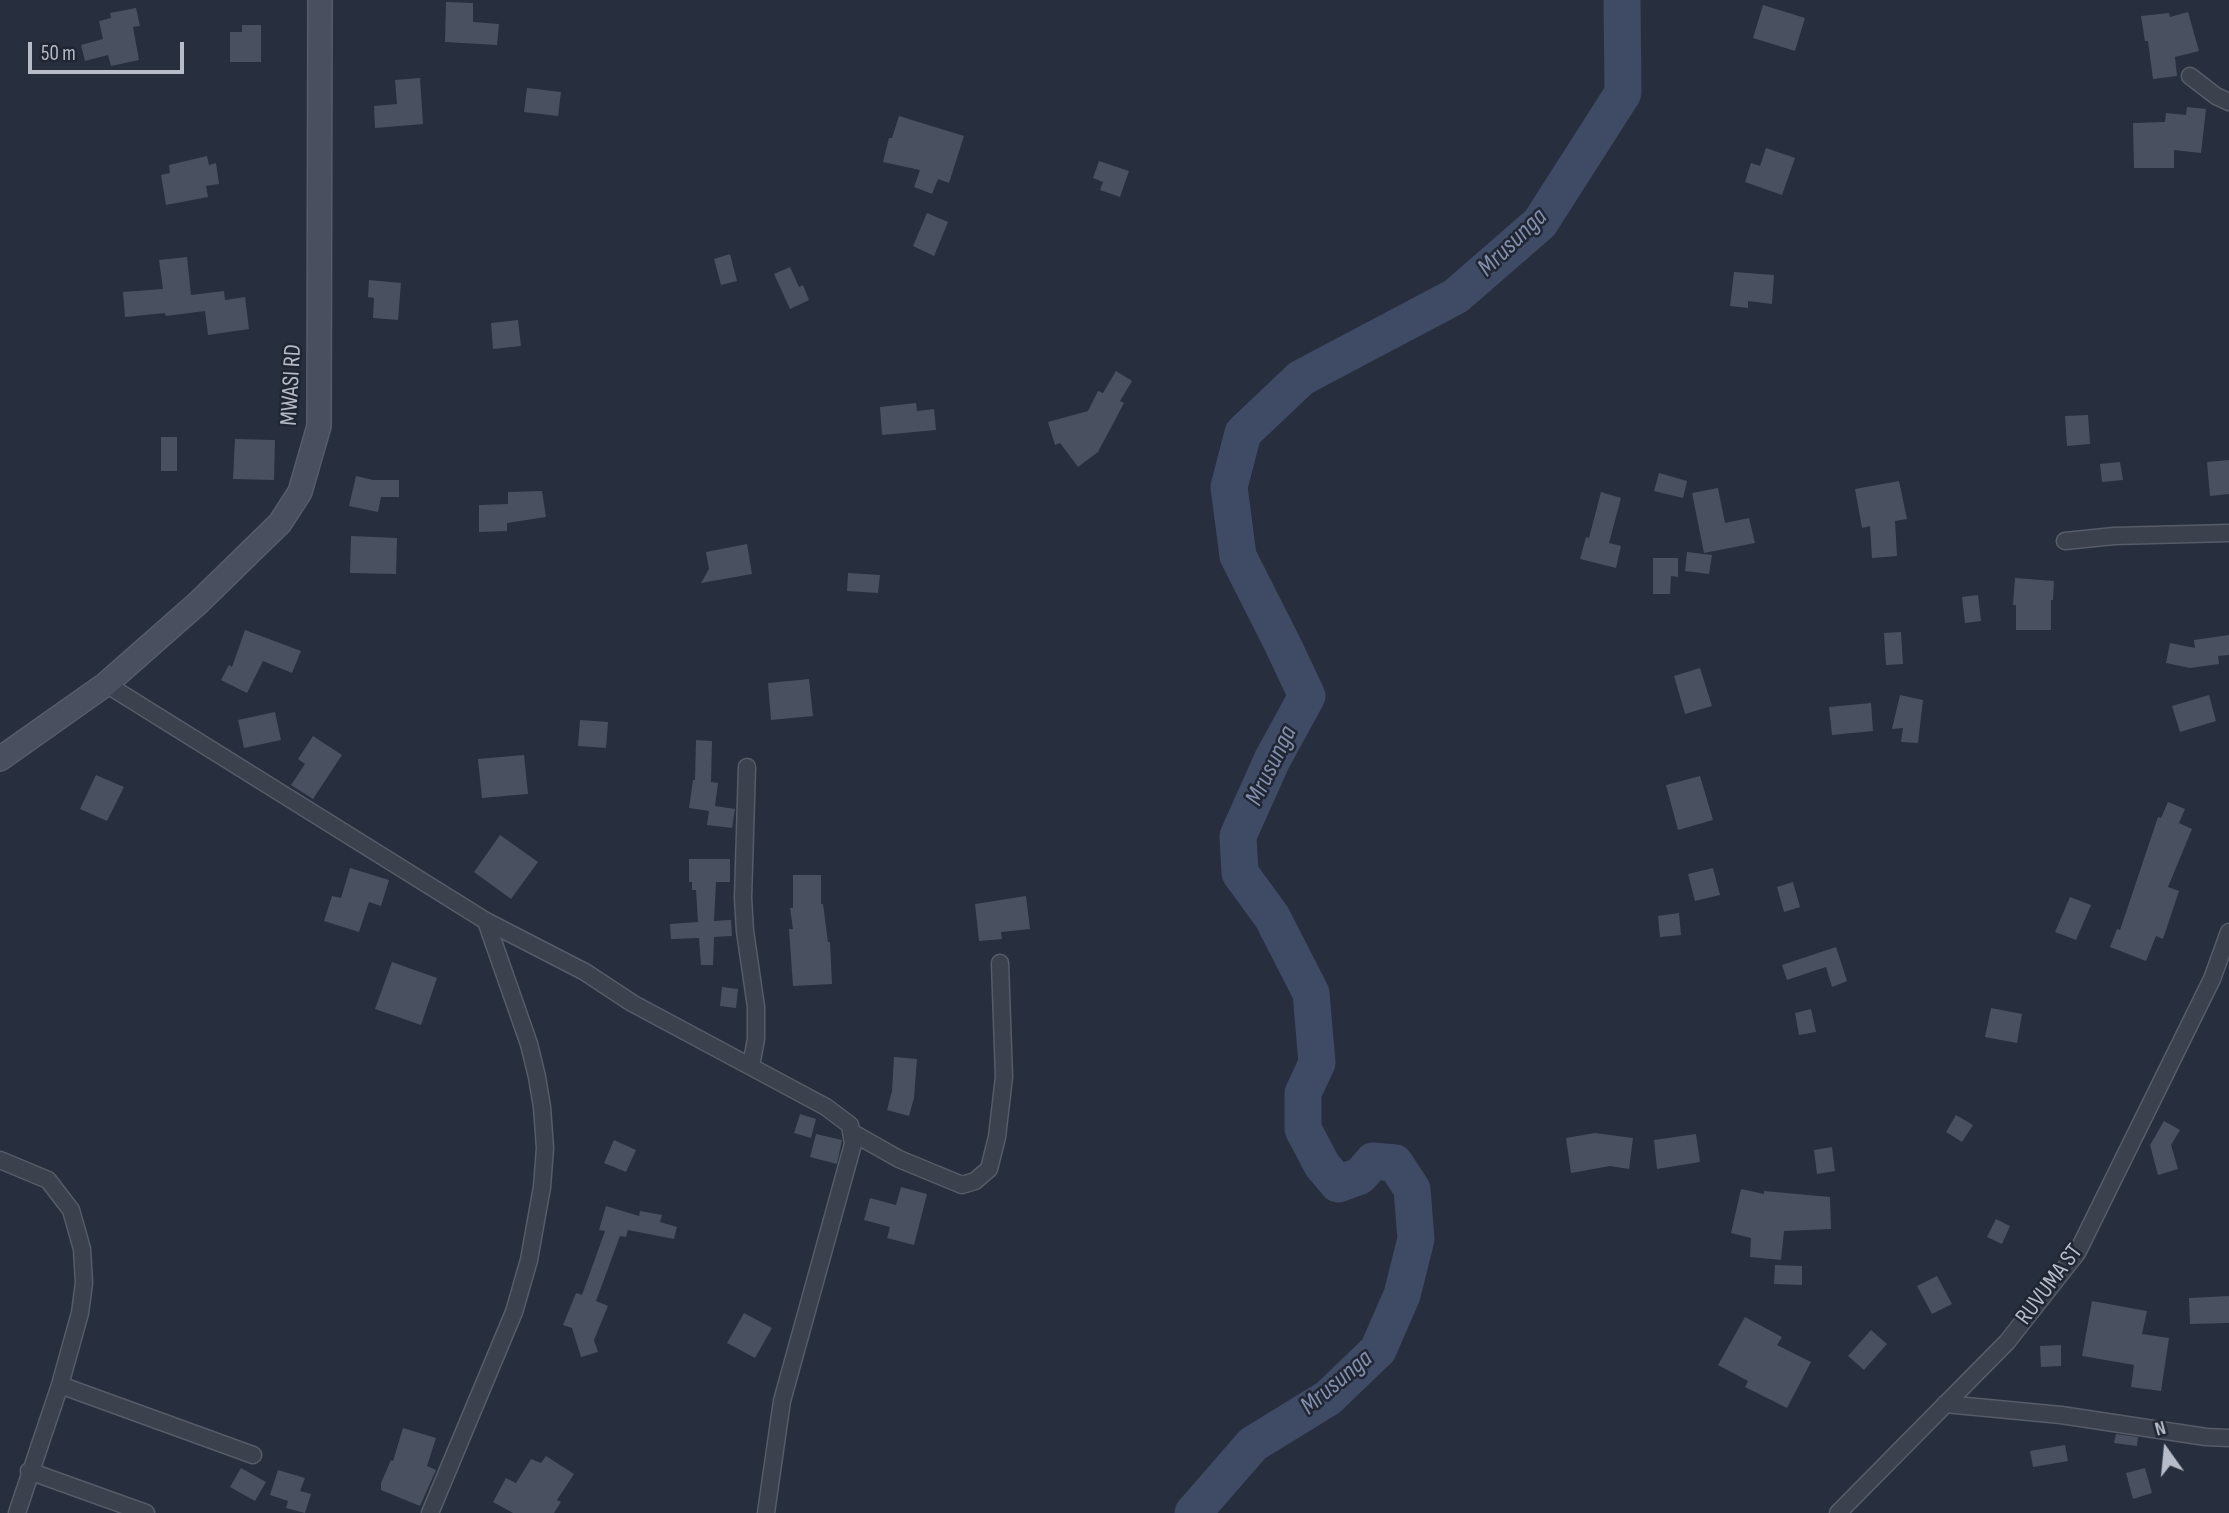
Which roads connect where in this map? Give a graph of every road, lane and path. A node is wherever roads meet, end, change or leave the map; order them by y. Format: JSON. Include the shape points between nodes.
{"nodes":[{"id":1,"x":320,"y":0,"type":"edge"},
{"id":2,"x":2190,"y":76,"type":"dead end"},
{"id":3,"x":2229,"y":102,"type":"edge"},
{"id":4,"x":2229,"y":533,"type":"edge"},
{"id":5,"x":2065,"y":541,"type":"dead end"},
{"id":6,"x":106,"y":684,"type":"junction"},
{"id":7,"x":0,"y":759,"type":"edge"},
{"id":8,"x":747,"y":767,"type":"dead end"},
{"id":9,"x":486,"y":921,"type":"junction"},
{"id":10,"x":2229,"y":932,"type":"edge"},
{"id":11,"x":1000,"y":963,"type":"dead end"},
{"id":12,"x":751,"y":1066,"type":"junction"},
{"id":13,"x":853,"y":1133,"type":"junction"},
{"id":14,"x":0,"y":1160,"type":"edge"},
{"id":15,"x":60,"y":1385,"type":"junction"},
{"id":16,"x":1945,"y":1404,"type":"junction"},
{"id":17,"x":2229,"y":1438,"type":"edge"},
{"id":18,"x":253,"y":1455,"type":"dead end"},
{"id":19,"x":29,"y":1471,"type":"junction"},
{"id":20,"x":16,"y":1513,"type":"edge"},
{"id":21,"x":146,"y":1513,"type":"edge"},
{"id":22,"x":430,"y":1513,"type":"edge"},
{"id":23,"x":766,"y":1513,"type":"edge"},
{"id":24,"x":1838,"y":1513,"type":"edge"}],
"edges":[{"from":1,"to":6,"type":"street","name":"MWASI RD","via":[[319,426],[309,467],[281,523]]},
{"from":2,"to":3,"type":"street"},
{"from":4,"to":5,"type":"street"},
{"from":6,"to":7,"type":"street","name":"MWASI RD"},
{"from":6,"to":9,"type":"street"},
{"from":8,"to":12,"type":"street","via":[[743,898],[756,1007]]},
{"from":9,"to":12,"type":"street"},
{"from":9,"to":22,"type":"street","via":[[537,1077],[545,1147],[542,1187],[514,1312]]},
{"from":10,"to":16,"type":"street","name":"RUVUMA ST","via":[[2212,979],[2077,1253],[2007,1342]]},
{"from":11,"to":13,"type":"street","via":[[1004,1077],[989,1169],[962,1185],[899,1159]]},
{"from":12,"to":13,"type":"street","via":[[840,1116]]},
{"from":13,"to":23,"type":"street","via":[[782,1401]]},
{"from":14,"to":15,"type":"street","via":[[48,1180],[71,1210],[82,1249],[80,1312]]},
{"from":15,"to":18,"type":"street"},
{"from":15,"to":19,"type":"street"},
{"from":16,"to":17,"type":"street"},
{"from":16,"to":24,"type":"street","name":"RUVUMA ST"},
{"from":19,"to":20,"type":"street"},
{"from":19,"to":21,"type":"street"}]}
